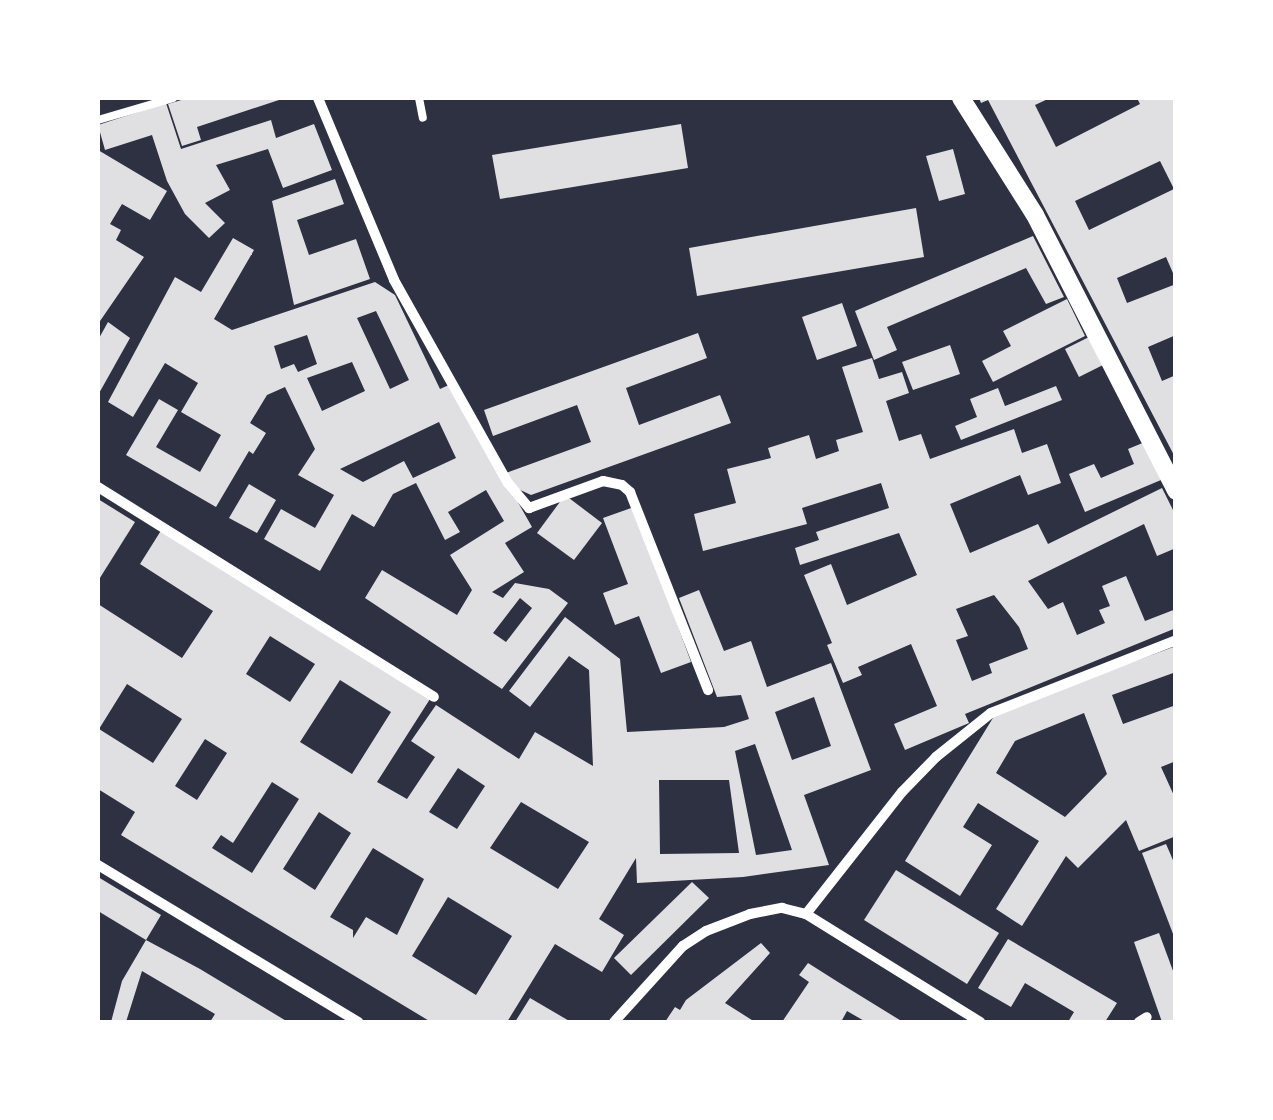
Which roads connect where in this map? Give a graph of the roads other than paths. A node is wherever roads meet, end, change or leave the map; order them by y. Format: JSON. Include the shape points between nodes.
{"nodes":[{"id":1,"x":173,"y":98,"type":"edge"},
{"id":2,"x":318,"y":98,"type":"edge"},
{"id":3,"x":419,"y":98,"type":"edge"},
{"id":4,"x":961,"y":98,"type":"edge"},
{"id":5,"x":423,"y":118,"type":"dead end"},
{"id":6,"x":98,"y":120,"type":"edge"},
{"id":7,"x":98,"y":488,"type":"edge"},
{"id":8,"x":1176,"y":492,"type":"edge"},
{"id":9,"x":1176,"y":640,"type":"edge"},
{"id":10,"x":708,"y":690,"type":"dead end"},
{"id":11,"x":434,"y":697,"type":"dead end"},
{"id":12,"x":98,"y":866,"type":"edge"},
{"id":13,"x":806,"y":914,"type":"junction"},
{"id":14,"x":358,"y":1022,"type":"edge"},
{"id":15,"x":614,"y":1022,"type":"edge"},
{"id":16,"x":980,"y":1022,"type":"edge"}],
"edges":[{"from":1,"to":6,"type":"lane"},
{"from":2,"to":10,"type":"street","via":[[394,280],[508,482],[528,508],[603,481],[630,492]]},
{"from":3,"to":5,"type":"lane"},
{"from":4,"to":8,"type":"street","via":[[1036,215]]},
{"from":7,"to":11,"type":"street"},
{"from":9,"to":13,"type":"street","via":[[991,714],[902,792]]},
{"from":12,"to":14,"type":"street"},
{"from":13,"to":15,"type":"street","via":[[782,908],[706,931],[662,966]]},
{"from":13,"to":16,"type":"street"}]}
